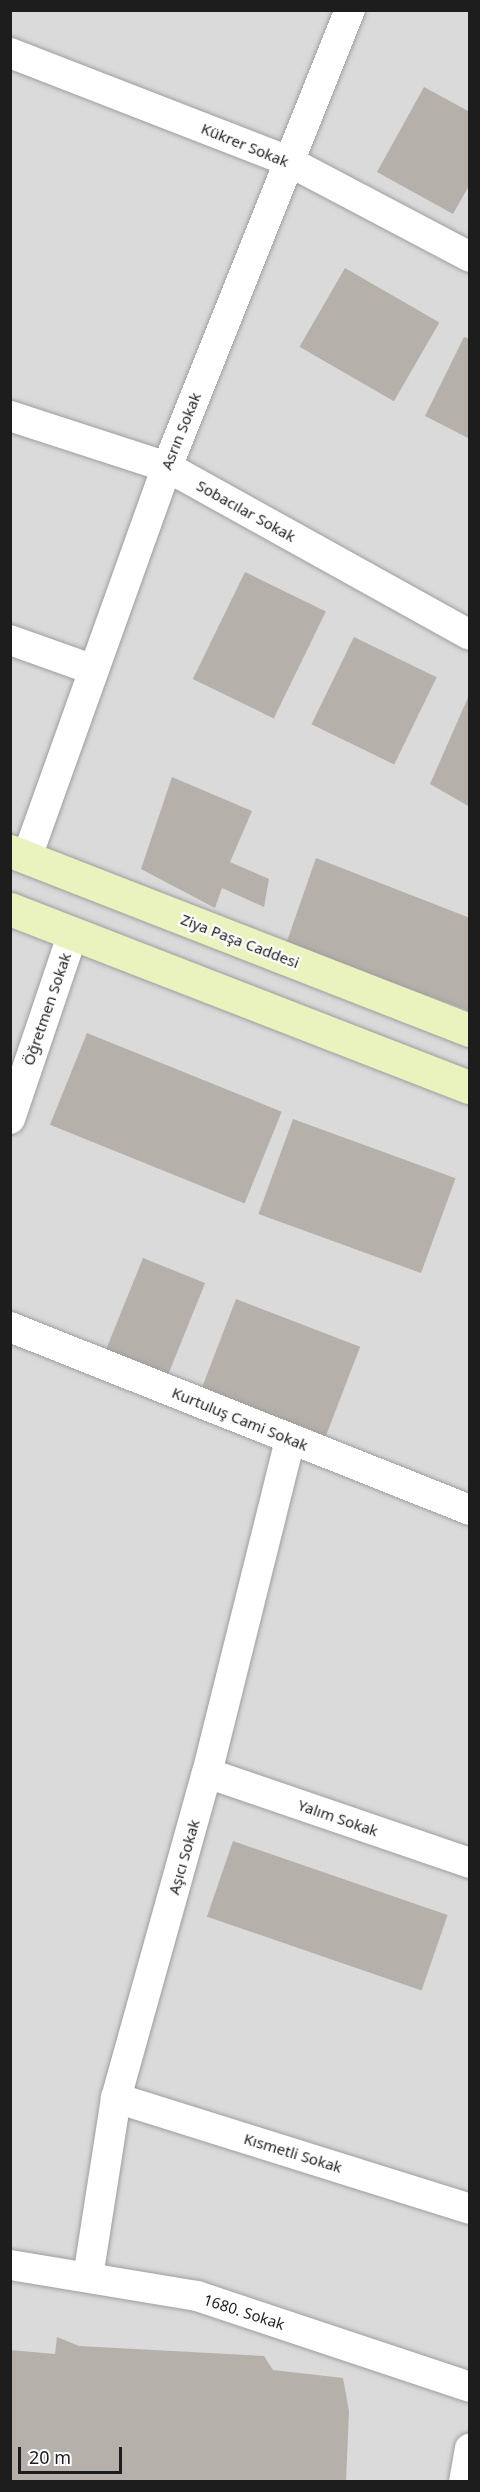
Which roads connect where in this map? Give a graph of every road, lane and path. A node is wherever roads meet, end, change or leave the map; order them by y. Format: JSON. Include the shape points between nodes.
{"nodes":[{"id":1,"x":350,"y":10,"type":"edge"},
{"id":2,"x":10,"y":53,"type":"edge"},
{"id":3,"x":288,"y":161,"type":"junction"},
{"id":4,"x":470,"y":257,"type":"edge"},
{"id":5,"x":10,"y":416,"type":"edge"},
{"id":6,"x":166,"y":467,"type":"junction"},
{"id":7,"x":470,"y":634,"type":"edge"},
{"id":8,"x":10,"y":640,"type":"edge"},
{"id":9,"x":91,"y":669,"type":"junction"},
{"id":10,"x":19,"y":854,"type":"edge"},
{"id":11,"x":10,"y":909,"type":"edge"},
{"id":12,"x":73,"y":933,"type":"junction"},
{"id":13,"x":470,"y":1030,"type":"edge"},
{"id":14,"x":470,"y":1088,"type":"edge"},
{"id":15,"x":10,"y":1119,"type":"edge"},
{"id":16,"x":10,"y":1327,"type":"edge"},
{"id":17,"x":290,"y":1439,"type":"junction"},
{"id":18,"x":470,"y":1509,"type":"edge"},
{"id":19,"x":207,"y":1773,"type":"junction"},
{"id":20,"x":470,"y":1863,"type":"edge"},
{"id":21,"x":116,"y":2098,"type":"junction"},
{"id":22,"x":470,"y":2209,"type":"edge"},
{"id":23,"x":10,"y":2265,"type":"edge"},
{"id":24,"x":88,"y":2277,"type":"junction"},
{"id":25,"x":470,"y":2387,"type":"edge"},
{"id":26,"x":470,"y":2449,"type":"edge"},
{"id":27,"x":464,"y":2481,"type":"edge"}],
"edges":[{"from":1,"to":3,"type":"street","name":"Asrın Sokak"},
{"from":2,"to":3,"type":"street","name":"Kükrer Sokak"},
{"from":3,"to":4,"type":"street","name":"Kükrer Sokak"},
{"from":3,"to":6,"type":"street","name":"Asrın Sokak"},
{"from":5,"to":6,"type":"street","name":"Sobacılar Sokak"},
{"from":6,"to":7,"type":"street","name":"Sobacılar Sokak"},
{"from":6,"to":9,"type":"street","name":"Asrın Sokak"},
{"from":8,"to":9,"type":"street"},
{"from":9,"to":10,"type":"street","name":"Asrın Sokak"},
{"from":10,"to":13,"type":"main road","name":"Ziya Paşa Caddesi"},
{"from":11,"to":12,"type":"main road"},
{"from":12,"to":14,"type":"main road"},
{"from":12,"to":15,"type":"street","name":"Öğretmen Sokak"},
{"from":16,"to":17,"type":"street","name":"Kurtuluş Cami Sokak"},
{"from":17,"to":18,"type":"street","name":"Kurtuluş Cami Sokak"},
{"from":17,"to":19,"type":"street","name":"Aşıcı Sokak"},
{"from":19,"to":20,"type":"street","name":"Yalım Sokak"},
{"from":19,"to":21,"type":"street","name":"Aşıcı Sokak"},
{"from":21,"to":22,"type":"street","name":"Kısmetli Sokak"},
{"from":21,"to":24,"type":"street","name":"Aşıcı Sokak"},
{"from":23,"to":24,"type":"street","name":"1680. Sokak"},
{"from":24,"to":25,"type":"street","name":"1680. Sokak","via":[[197,2296]]},
{"from":26,"to":27,"type":"street"}]}
